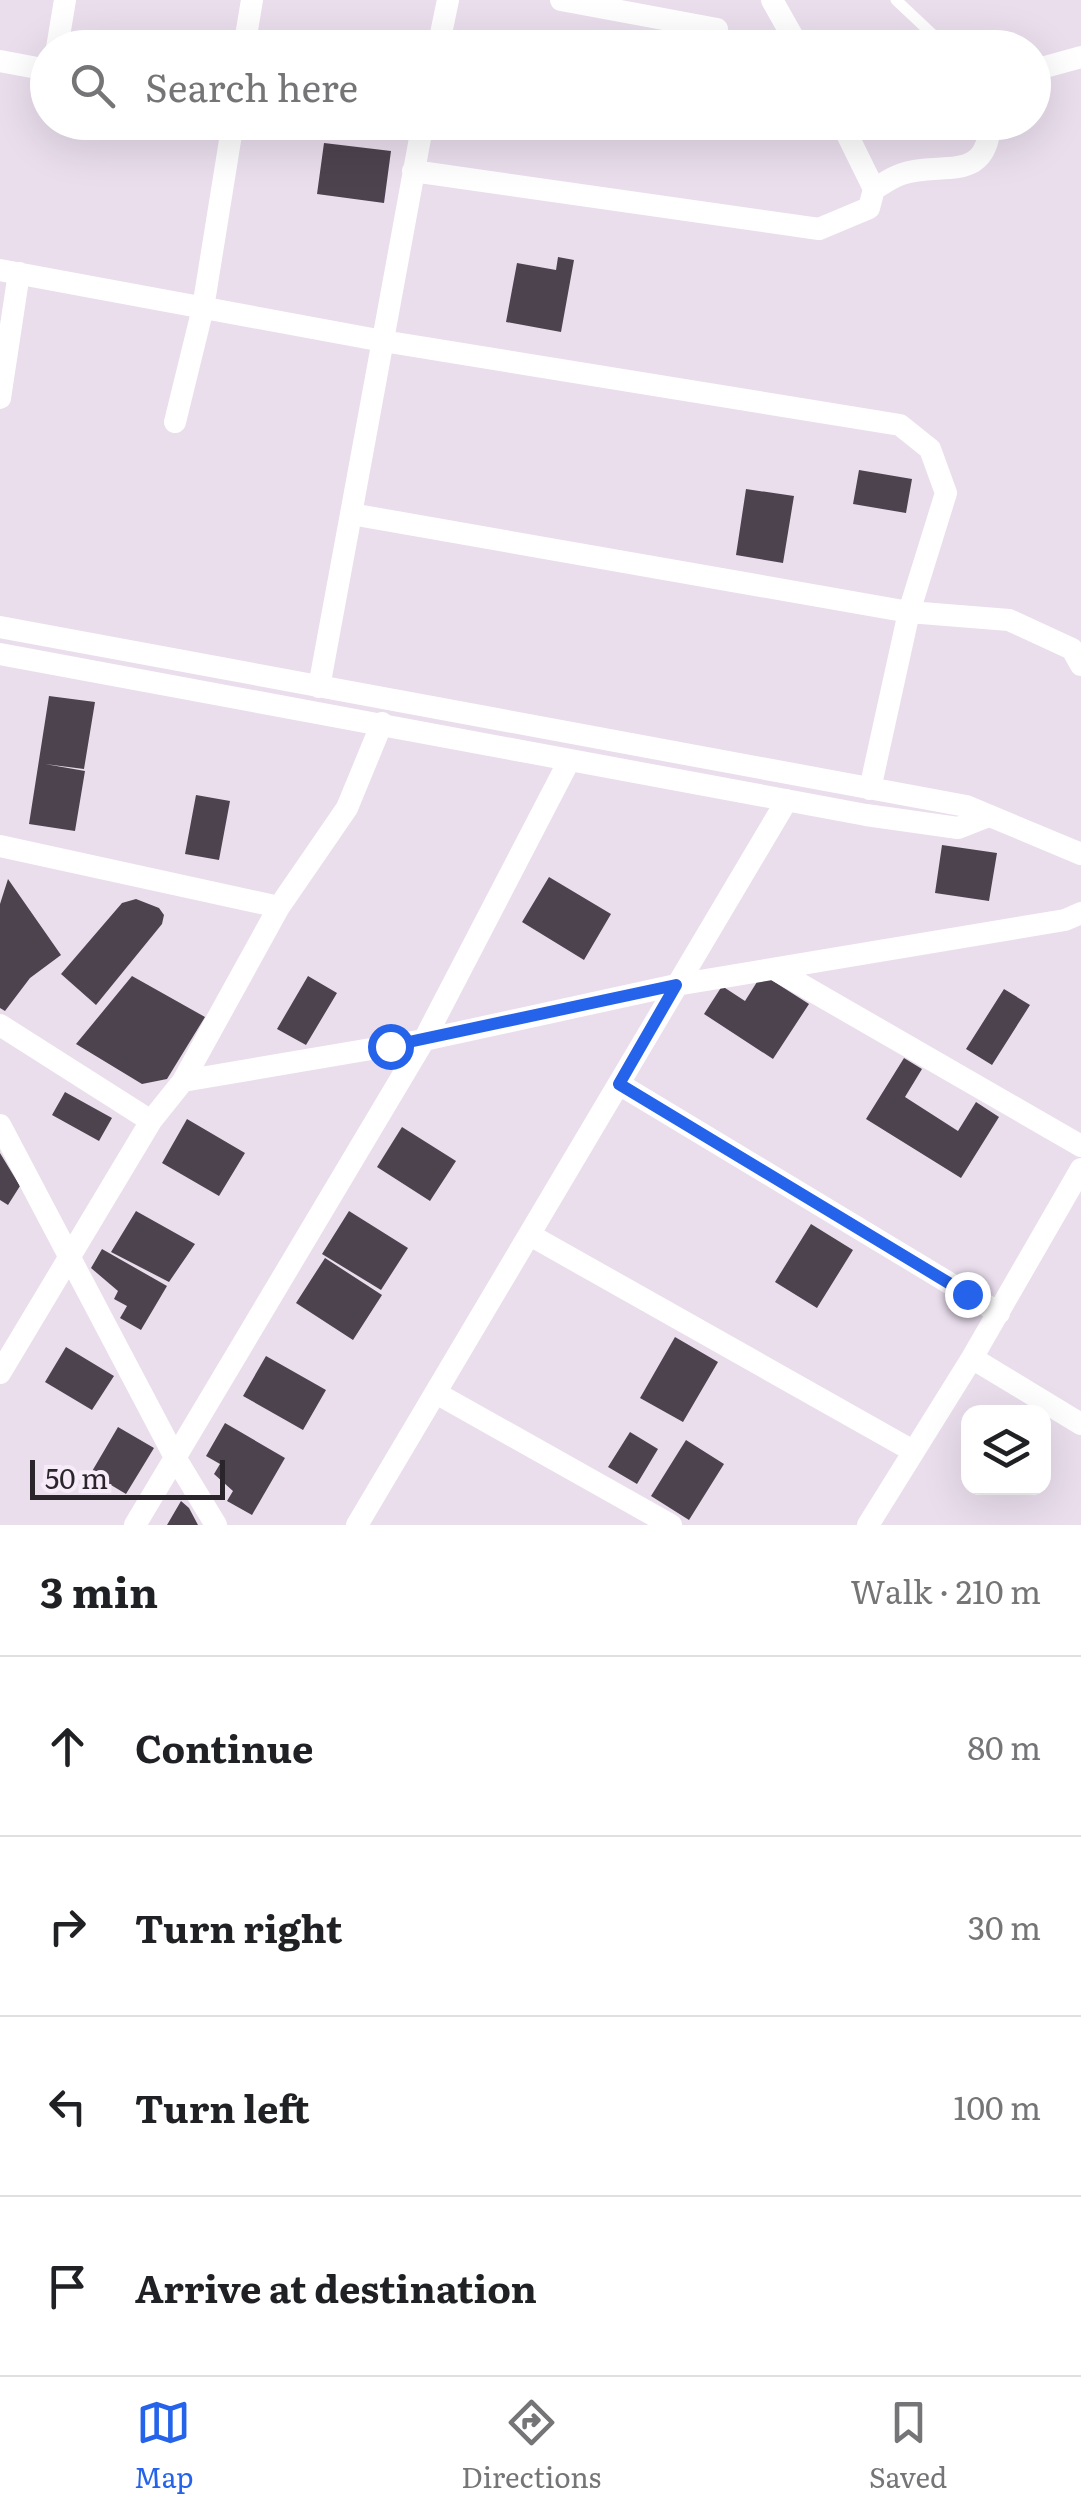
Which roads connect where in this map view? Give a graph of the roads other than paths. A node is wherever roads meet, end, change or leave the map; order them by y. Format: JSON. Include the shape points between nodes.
{"nodes":[{"id":1,"x":66,"y":0,"type":"edge"},
{"id":2,"x":252,"y":0,"type":"edge"},
{"id":3,"x":448,"y":0,"type":"edge"},
{"id":4,"x":561,"y":0,"type":"edge"},
{"id":5,"x":772,"y":0,"type":"edge"},
{"id":6,"x":896,"y":0,"type":"edge"},
{"id":7,"x":716,"y":29,"type":"dead end"},
{"id":8,"x":60,"y":30,"type":"edge"},
{"id":9,"x":247,"y":30,"type":"edge"},
{"id":10,"x":442,"y":30,"type":"edge"},
{"id":11,"x":789,"y":30,"type":"edge"},
{"id":12,"x":928,"y":30,"type":"edge"},
{"id":13,"x":1081,"y":57,"type":"edge"},
{"id":14,"x":0,"y":62,"type":"edge"},
{"id":15,"x":1051,"y":65,"type":"edge"},
{"id":16,"x":30,"y":67,"type":"edge"},
{"id":17,"x":229,"y":140,"type":"edge"},
{"id":18,"x":420,"y":140,"type":"edge"},
{"id":19,"x":851,"y":140,"type":"edge"},
{"id":20,"x":988,"y":140,"type":"edge"},
{"id":21,"x":414,"y":170,"type":"junction"},
{"id":22,"x":874,"y":188,"type":"junction"},
{"id":23,"x":10,"y":272,"type":"edge"},
{"id":24,"x":202,"y":308,"type":"junction"},
{"id":25,"x":383,"y":341,"type":"junction"},
{"id":26,"x":0,"y":398,"type":"edge"},
{"id":27,"x":175,"y":422,"type":"dead end"},
{"id":28,"x":351,"y":514,"type":"junction"},
{"id":29,"x":909,"y":612,"type":"junction"},
{"id":30,"x":0,"y":627,"type":"edge"},
{"id":31,"x":0,"y":654,"type":"edge"},
{"id":32,"x":1081,"y":665,"type":"edge"},
{"id":33,"x":318,"y":687,"type":"junction"},
{"id":34,"x":382,"y":723,"type":"junction"},
{"id":35,"x":569,"y":760,"type":"junction"},
{"id":36,"x":870,"y":788,"type":"junction"},
{"id":37,"x":786,"y":800,"type":"junction"},
{"id":38,"x":986,"y":817,"type":"junction"},
{"id":39,"x":0,"y":846,"type":"edge"},
{"id":40,"x":1076,"y":853,"type":"edge"},
{"id":41,"x":1081,"y":878,"type":"edge"},
{"id":42,"x":280,"y":907,"type":"junction"},
{"id":43,"x":1081,"y":912,"type":"edge"},
{"id":44,"x":774,"y":969,"type":"junction"},
{"id":45,"x":676,"y":985,"type":"junction"},
{"id":46,"x":0,"y":1026,"type":"edge"},
{"id":47,"x":424,"y":1040,"type":"junction"},
{"id":48,"x":182,"y":1081,"type":"junction"},
{"id":49,"x":619,"y":1084,"type":"junction"},
{"id":50,"x":151,"y":1121,"type":"junction"},
{"id":51,"x":0,"y":1124,"type":"edge"},
{"id":52,"x":1081,"y":1146,"type":"edge"},
{"id":53,"x":1081,"y":1169,"type":"edge"},
{"id":54,"x":530,"y":1235,"type":"junction"},
{"id":55,"x":69,"y":1256,"type":"junction"},
{"id":56,"x":999,"y":1314,"type":"junction"},
{"id":57,"x":972,"y":1358,"type":"junction"},
{"id":58,"x":0,"y":1373,"type":"edge"},
{"id":59,"x":436,"y":1392,"type":"junction"},
{"id":60,"x":1081,"y":1424,"type":"edge"},
{"id":61,"x":913,"y":1451,"type":"junction"},
{"id":62,"x":176,"y":1459,"type":"junction"},
{"id":63,"x":136,"y":1525,"type":"edge"},
{"id":64,"x":216,"y":1525,"type":"edge"},
{"id":65,"x":357,"y":1525,"type":"edge"},
{"id":66,"x":671,"y":1525,"type":"edge"},
{"id":67,"x":868,"y":1525,"type":"edge"}],
"edges":[{"from":1,"to":8,"type":"street"},
{"from":2,"to":9,"type":"street"},
{"from":3,"to":10,"type":"street"},
{"from":4,"to":7,"type":"street"},
{"from":5,"to":11,"type":"street"},
{"from":6,"to":12,"type":"lane"},
{"from":13,"to":15,"type":"street"},
{"from":14,"to":16,"type":"street"},
{"from":17,"to":24,"type":"street"},
{"from":18,"to":21,"type":"street"},
{"from":19,"to":22,"type":"street"},
{"from":20,"to":22,"type":"street","via":[[975,160],[956,171],[903,173]]},
{"from":21,"to":22,"type":"street","via":[[819,229],[868,208]]},
{"from":21,"to":25,"type":"street"},
{"from":23,"to":24,"type":"street"},
{"from":23,"to":26,"type":"street"},
{"from":24,"to":25,"type":"street"},
{"from":24,"to":27,"type":"street"},
{"from":25,"to":28,"type":"street"},
{"from":25,"to":29,"type":"street","via":[[900,425],[930,449],[946,493]]},
{"from":28,"to":29,"type":"street"},
{"from":28,"to":33,"type":"street"},
{"from":29,"to":32,"type":"street","via":[[1009,620],[1072,649]]},
{"from":29,"to":36,"type":"street"},
{"from":30,"to":33,"type":"street"},
{"from":31,"to":34,"type":"street"},
{"from":33,"to":36,"type":"street"},
{"from":34,"to":35,"type":"street"},
{"from":34,"to":42,"type":"street","via":[[347,808]]},
{"from":35,"to":37,"type":"street"},
{"from":35,"to":47,"type":"street"},
{"from":36,"to":38,"type":"street","via":[[966,806]]},
{"from":37,"to":38,"type":"street","via":[[958,828]]},
{"from":37,"to":45,"type":"street"},
{"from":38,"to":40,"type":"street"},
{"from":39,"to":42,"type":"street"},
{"from":40,"to":41,"type":"street"},
{"from":42,"to":48,"type":"street"},
{"from":43,"to":44,"type":"street"},
{"from":44,"to":45,"type":"street"},
{"from":44,"to":52,"type":"street"},
{"from":45,"to":47,"type":"street"},
{"from":45,"to":49,"type":"street"},
{"from":46,"to":50,"type":"street"},
{"from":47,"to":48,"type":"street"},
{"from":47,"to":62,"type":"street"},
{"from":48,"to":50,"type":"street"},
{"from":49,"to":54,"type":"street"},
{"from":49,"to":56,"type":"street"},
{"from":50,"to":55,"type":"street"},
{"from":51,"to":55,"type":"street"},
{"from":53,"to":56,"type":"street"},
{"from":54,"to":59,"type":"street"},
{"from":54,"to":61,"type":"street"},
{"from":55,"to":58,"type":"street"},
{"from":55,"to":62,"type":"street"},
{"from":56,"to":57,"type":"street"},
{"from":57,"to":60,"type":"street"},
{"from":57,"to":61,"type":"street"},
{"from":59,"to":65,"type":"street"},
{"from":59,"to":66,"type":"street"},
{"from":61,"to":67,"type":"street"},
{"from":62,"to":63,"type":"street"},
{"from":62,"to":64,"type":"street"}]}
